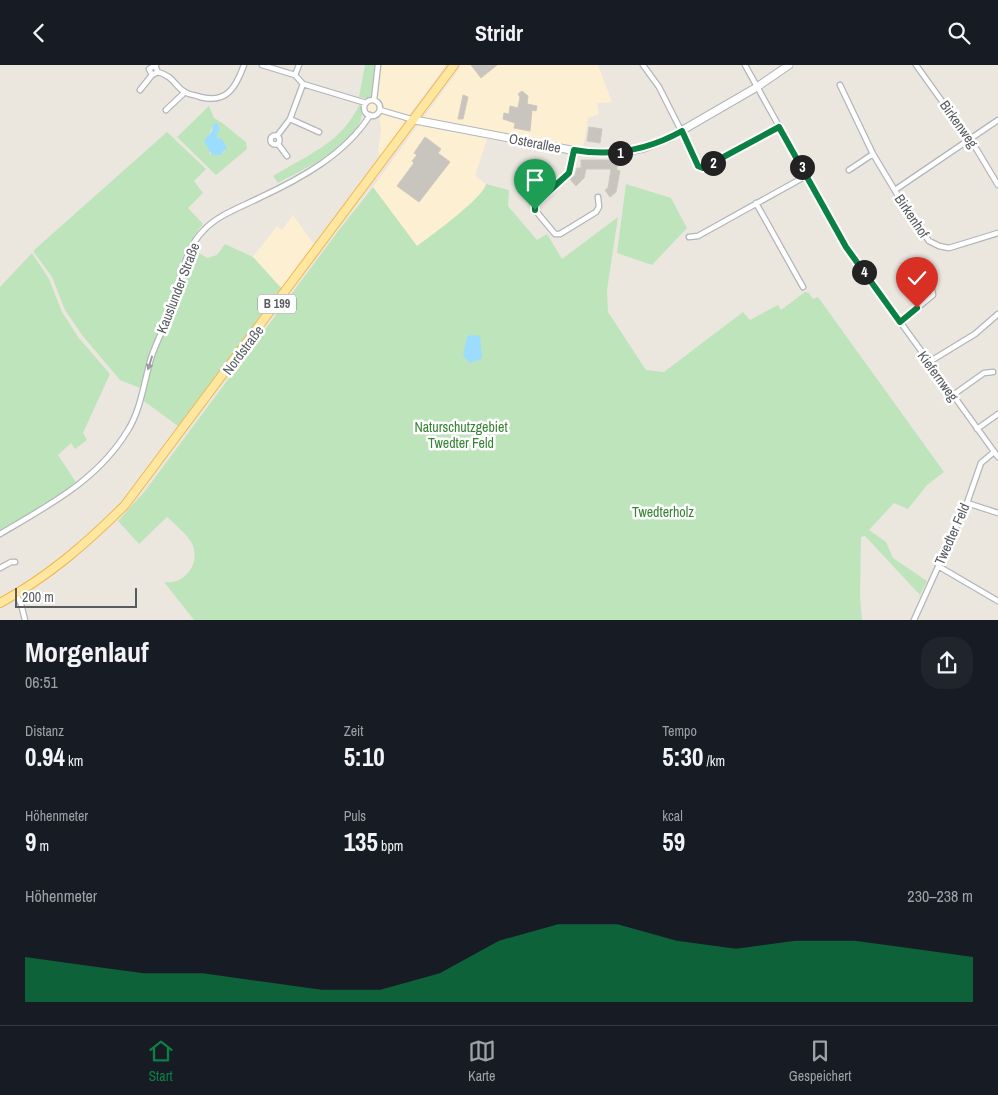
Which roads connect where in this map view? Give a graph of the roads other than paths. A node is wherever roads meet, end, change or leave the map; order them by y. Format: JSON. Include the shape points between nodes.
{"nodes":[{"id":1,"x":145,"y":65,"type":"edge"},
{"id":2,"x":244,"y":65,"type":"edge"},
{"id":3,"x":262,"y":65,"type":"edge"},
{"id":4,"x":299,"y":65,"type":"edge"},
{"id":5,"x":378,"y":65,"type":"edge"},
{"id":6,"x":454,"y":65,"type":"edge"},
{"id":7,"x":643,"y":65,"type":"edge"},
{"id":8,"x":745,"y":65,"type":"edge"},
{"id":9,"x":789,"y":65,"type":"edge"},
{"id":10,"x":916,"y":65,"type":"edge"},
{"id":11,"x":156,"y":66,"type":"edge"},
{"id":12,"x":149,"y":69,"type":"junction"},
{"id":13,"x":158,"y":72,"type":"junction"},
{"id":14,"x":152,"y":75,"type":"junction"},
{"id":15,"x":295,"y":75,"type":"junction"},
{"id":16,"x":304,"y":83,"type":"junction"},
{"id":17,"x":840,"y":85,"type":"dead end"},
{"id":18,"x":757,"y":87,"type":"junction"},
{"id":19,"x":140,"y":89,"type":"dead end"},
{"id":20,"x":184,"y":92,"type":"junction"},
{"id":21,"x":374,"y":100,"type":"junction"},
{"id":22,"x":366,"y":103,"type":"junction"},
{"id":23,"x":166,"y":110,"type":"dead end"},
{"id":24,"x":380,"y":110,"type":"junction"},
{"id":25,"x":370,"y":115,"type":"junction"},
{"id":26,"x":290,"y":119,"type":"junction"},
{"id":27,"x":998,"y":119,"type":"edge"},
{"id":28,"x":414,"y":120,"type":"junction"},
{"id":29,"x":779,"y":127,"type":"junction"},
{"id":30,"x":682,"y":131,"type":"junction"},
{"id":31,"x":319,"y":132,"type":"dead end"},
{"id":32,"x":278,"y":137,"type":"junction"},
{"id":33,"x":970,"y":139,"type":"junction"},
{"id":34,"x":278,"y":144,"type":"junction"},
{"id":35,"x":574,"y":150,"type":"junction"},
{"id":36,"x":873,"y":154,"type":"junction"},
{"id":37,"x":287,"y":156,"type":"dead end"},
{"id":38,"x":848,"y":170,"type":"dead end"},
{"id":39,"x":806,"y":176,"type":"junction"},
{"id":40,"x":998,"y":185,"type":"edge"},
{"id":41,"x":895,"y":190,"type":"junction"},
{"id":42,"x":598,"y":197,"type":"dead end"},
{"id":43,"x":756,"y":203,"type":"junction"},
{"id":44,"x":998,"y":233,"type":"edge"},
{"id":45,"x":689,"y":237,"type":"dead end"},
{"id":46,"x":803,"y":287,"type":"dead end"},
{"id":47,"x":932,"y":289,"type":"dead end"},
{"id":48,"x":998,"y":314,"type":"edge"},
{"id":49,"x":900,"y":322,"type":"junction"},
{"id":50,"x":929,"y":362,"type":"junction"},
{"id":51,"x":993,"y":372,"type":"dead end"},
{"id":52,"x":953,"y":395,"type":"junction"},
{"id":53,"x":998,"y":414,"type":"edge"},
{"id":54,"x":977,"y":429,"type":"junction"},
{"id":55,"x":994,"y":452,"type":"junction"},
{"id":56,"x":998,"y":457,"type":"edge"},
{"id":57,"x":967,"y":503,"type":"junction"},
{"id":58,"x":998,"y":513,"type":"edge"},
{"id":59,"x":0,"y":533,"type":"edge"},
{"id":60,"x":15,"y":562,"type":"dead end"},
{"id":61,"x":938,"y":565,"type":"junction"},
{"id":62,"x":0,"y":568,"type":"edge"},
{"id":63,"x":16,"y":594,"type":"junction"},
{"id":64,"x":998,"y":601,"type":"edge"},
{"id":65,"x":0,"y":603,"type":"edge"},
{"id":66,"x":25,"y":620,"type":"edge"},
{"id":67,"x":914,"y":620,"type":"edge"}],
"edges":[{"from":1,"to":12,"type":"street"},
{"from":2,"to":20,"type":"street","via":[[236,85],[219,98],[207,99]]},
{"from":3,"to":15,"type":"street"},
{"from":4,"to":15,"type":"street"},
{"from":5,"to":21,"type":"street"},
{"from":6,"to":28,"type":"main road","name":"Nordstraße","number":"B 199"},
{"from":7,"to":30,"type":"street"},
{"from":8,"to":18,"type":"street","name":"Kiefernweg"},
{"from":9,"to":18,"type":"street","name":"Osterallee"},
{"from":10,"to":33,"type":"street","name":"Birkenweg"},
{"from":11,"to":12,"type":"street"},
{"from":11,"to":13,"type":"street"},
{"from":12,"to":14,"type":"street"},
{"from":13,"to":14,"type":"street"},
{"from":13,"to":20,"type":"street","via":[[170,77]]},
{"from":14,"to":19,"type":"street"},
{"from":15,"to":16,"type":"street"},
{"from":16,"to":22,"type":"street"},
{"from":16,"to":26,"type":"street"},
{"from":17,"to":36,"type":"street","name":"Birkenhof"},
{"from":18,"to":29,"type":"street","name":"Kiefernweg"},
{"from":18,"to":30,"type":"street","name":"Osterallee"},
{"from":20,"to":23,"type":"street"},
{"from":21,"to":22,"type":"street"},
{"from":21,"to":24,"type":"street","via":[[380,105]]},
{"from":22,"to":25,"type":"street","via":[[364,110]]},
{"from":24,"to":25,"type":"street","name":"Kauslunder Straße"},
{"from":24,"to":28,"type":"street","name":"Osterallee"},
{"from":25,"to":59,"type":"street","name":"Kauslunder Straße","one_way":true,"via":[[355,137],[328,158],[204,229],[193,243],[128,429],[112,452],[74,489]]},
{"from":26,"to":31,"type":"street"},
{"from":26,"to":32,"type":"street"},
{"from":27,"to":33,"type":"street"},
{"from":28,"to":35,"type":"street","name":"Osterallee"},
{"from":28,"to":63,"type":"main road","name":"Nordstraße","number":"B 199","via":[[125,505],[80,549]]},
{"from":29,"to":30,"type":"street","via":[[700,168]]},
{"from":29,"to":39,"type":"street","name":"Kiefernweg"},
{"from":30,"to":35,"type":"street","name":"Osterallee","via":[[632,151]]},
{"from":32,"to":34,"type":"street"},
{"from":32,"to":34,"type":"street","via":[[273,136],[270,140],[272,144]]},
{"from":33,"to":40,"type":"street","name":"Birkenweg"},
{"from":33,"to":41,"type":"street"},
{"from":34,"to":37,"type":"street"},
{"from":35,"to":42,"type":"street","via":[[569,173],[535,204],[535,210],[555,233],[560,234],[596,212]]},
{"from":36,"to":38,"type":"street"},
{"from":36,"to":41,"type":"street","name":"Birkenhof"},
{"from":39,"to":43,"type":"street"},
{"from":39,"to":49,"type":"street","name":"Kiefernweg","via":[[846,247]]},
{"from":41,"to":44,"type":"street","name":"Birkenhof","via":[[929,241],[938,246],[955,247]]},
{"from":43,"to":45,"type":"street","via":[[698,236]]},
{"from":43,"to":46,"type":"street"},
{"from":47,"to":49,"type":"street","via":[[933,295]]},
{"from":48,"to":50,"type":"street","via":[[975,334]]},
{"from":49,"to":50,"type":"street","name":"Kiefernweg"},
{"from":50,"to":52,"type":"street","name":"Kiefernweg"},
{"from":51,"to":52,"type":"street","via":[[984,373]]},
{"from":52,"to":54,"type":"street","name":"Kiefernweg"},
{"from":53,"to":54,"type":"street"},
{"from":54,"to":55,"type":"street","name":"Kiefernweg"},
{"from":55,"to":56,"type":"street","name":"Kiefernweg"},
{"from":55,"to":57,"type":"street","name":"Twedter Feld","via":[[981,463]]},
{"from":57,"to":58,"type":"street"},
{"from":57,"to":61,"type":"street","name":"Twedter Feld"},
{"from":60,"to":62,"type":"street"},
{"from":61,"to":64,"type":"street"},
{"from":61,"to":67,"type":"street","name":"Twedter Feld"},
{"from":63,"to":65,"type":"main road","name":"Nordstraße","number":"B 199"},
{"from":63,"to":66,"type":"street"}]}
